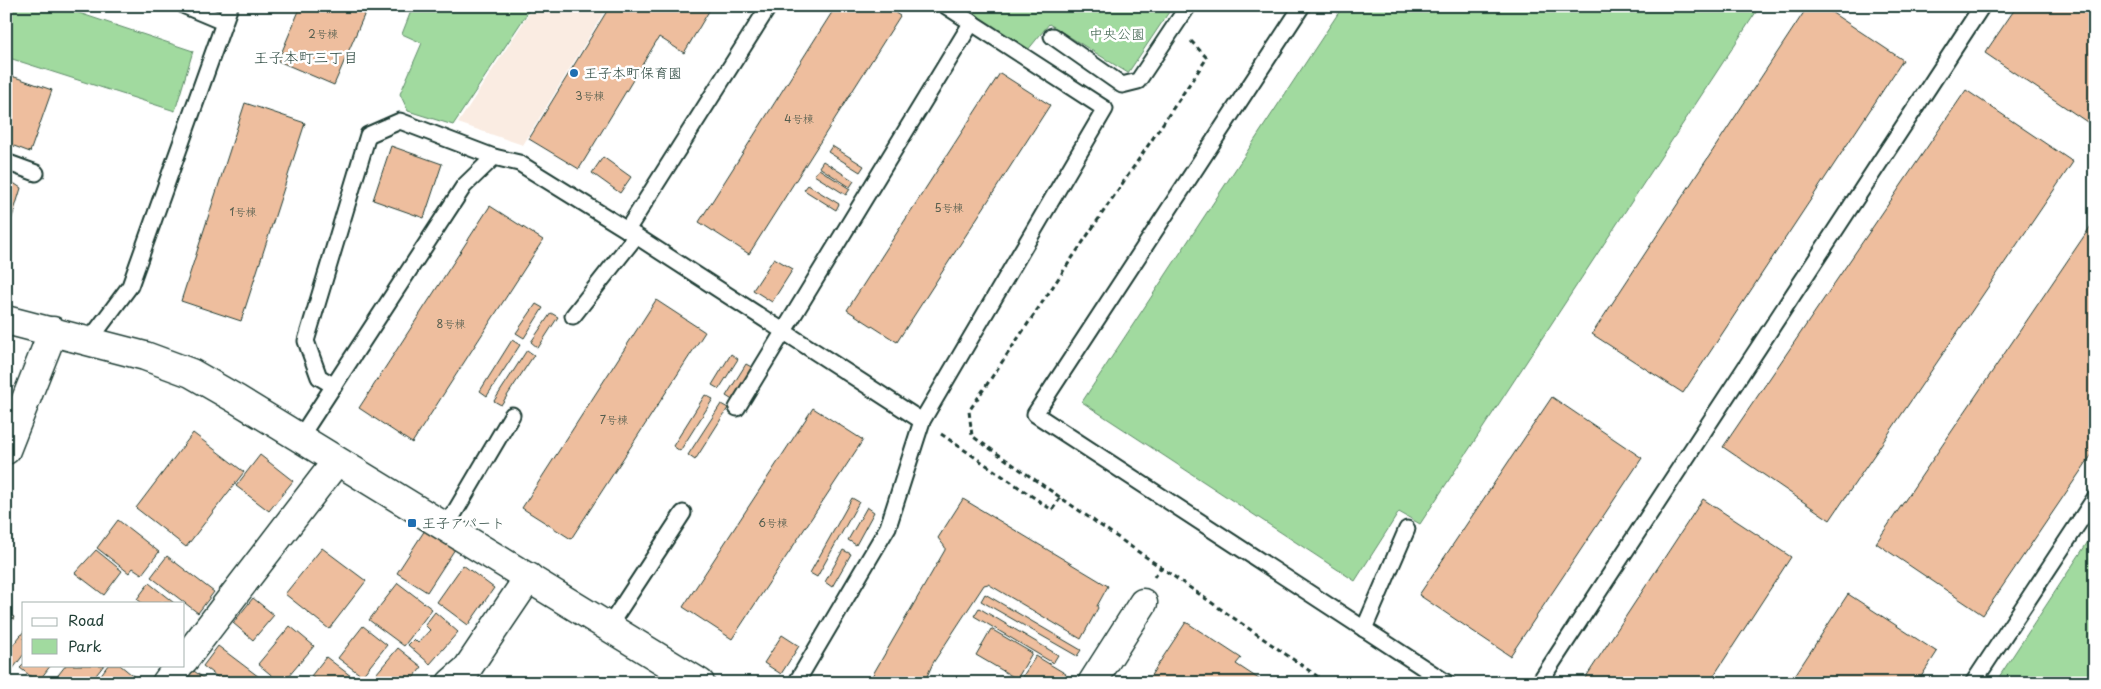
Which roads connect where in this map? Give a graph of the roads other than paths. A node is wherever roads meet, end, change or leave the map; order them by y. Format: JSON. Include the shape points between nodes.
{"nodes":[{"id":1,"x":185,"y":6,"type":"edge"},
{"id":2,"x":230,"y":6,"type":"edge"},
{"id":3,"x":769,"y":6,"type":"edge"},
{"id":4,"x":946,"y":6,"type":"edge"},
{"id":5,"x":1188,"y":6,"type":"edge"},
{"id":6,"x":1302,"y":6,"type":"edge"},
{"id":7,"x":1982,"y":6,"type":"edge"},
{"id":8,"x":223,"y":22,"type":"junction"},
{"id":9,"x":972,"y":22,"type":"junction"},
{"id":10,"x":1052,"y":36,"type":"dead end"},
{"id":11,"x":494,"y":157,"type":"junction"},
{"id":12,"x":6,"y":162,"type":"edge"},
{"id":13,"x":36,"y":173,"type":"dead end"},
{"id":14,"x":631,"y":233,"type":"junction"},
{"id":15,"x":572,"y":316,"type":"dead end"},
{"id":16,"x":6,"y":320,"type":"edge"},
{"id":17,"x":53,"y":331,"type":"junction"},
{"id":18,"x":785,"y":332,"type":"junction"},
{"id":19,"x":89,"y":341,"type":"junction"},
{"id":20,"x":334,"y":386,"type":"junction"},
{"id":21,"x":737,"y":408,"type":"dead end"},
{"id":22,"x":512,"y":416,"type":"dead end"},
{"id":23,"x":922,"y":421,"type":"junction"},
{"id":24,"x":299,"y":438,"type":"junction"},
{"id":25,"x":6,"y":450,"type":"edge"},
{"id":26,"x":336,"y":462,"type":"junction"},
{"id":27,"x":2095,"y":498,"type":"edge"},
{"id":28,"x":683,"y":513,"type":"dead end"},
{"id":29,"x":446,"y":527,"type":"junction"},
{"id":30,"x":1407,"y":529,"type":"dead end"},
{"id":31,"x":529,"y":577,"type":"junction"},
{"id":32,"x":1143,"y":603,"type":"dead end"},
{"id":33,"x":609,"y":626,"type":"junction"},
{"id":34,"x":1364,"y":629,"type":"junction"},
{"id":35,"x":185,"y":659,"type":"edge"},
{"id":36,"x":178,"y":666,"type":"edge"},
{"id":37,"x":462,"y":678,"type":"edge"},
{"id":38,"x":166,"y":683,"type":"edge"},
{"id":39,"x":700,"y":683,"type":"edge"},
{"id":40,"x":796,"y":683,"type":"edge"},
{"id":41,"x":1092,"y":683,"type":"edge"},
{"id":42,"x":1447,"y":683,"type":"edge"},
{"id":43,"x":1539,"y":683,"type":"edge"},
{"id":44,"x":1973,"y":683,"type":"edge"}],
"edges":[{"from":1,"to":8,"type":"lane"},
{"from":2,"to":8,"type":"lane"},
{"from":3,"to":14,"type":"lane"},
{"from":4,"to":9,"type":"lane"},
{"from":5,"to":10,"type":"lane","via":[[1138,81],[1122,84]]},
{"from":6,"to":34,"type":"lane","via":[[1035,414]]},
{"from":7,"to":43,"type":"lane"},
{"from":8,"to":19,"type":"lane","via":[[130,286]]},
{"from":9,"to":18,"type":"lane"},
{"from":9,"to":23,"type":"lane","via":[[1106,109]]},
{"from":11,"to":14,"type":"lane","via":[[519,163]]},
{"from":11,"to":20,"type":"lane","via":[[464,186]]},
{"from":11,"to":20,"type":"lane","via":[[400,121],[368,135],[306,341],[319,377]]},
{"from":12,"to":13,"type":"lane"},
{"from":14,"to":15,"type":"lane"},
{"from":14,"to":18,"type":"lane"},
{"from":16,"to":17,"type":"street"},
{"from":17,"to":19,"type":"street"},
{"from":17,"to":25,"type":"street"},
{"from":18,"to":21,"type":"lane"},
{"from":18,"to":23,"type":"lane"},
{"from":19,"to":24,"type":"street","via":[[191,373]]},
{"from":20,"to":24,"type":"lane"},
{"from":22,"to":29,"type":"lane"},
{"from":23,"to":40,"type":"lane","via":[[888,527]]},
{"from":24,"to":26,"type":"street"},
{"from":26,"to":29,"type":"street"},
{"from":26,"to":35,"type":"street"},
{"from":27,"to":44,"type":"lane"},
{"from":28,"to":33,"type":"lane"},
{"from":29,"to":31,"type":"street"},
{"from":30,"to":34,"type":"lane"},
{"from":31,"to":33,"type":"street"},
{"from":31,"to":37,"type":"street"},
{"from":32,"to":41,"type":"street"},
{"from":33,"to":39,"type":"street"},
{"from":34,"to":42,"type":"lane"},
{"from":36,"to":38,"type":"street"}]}
